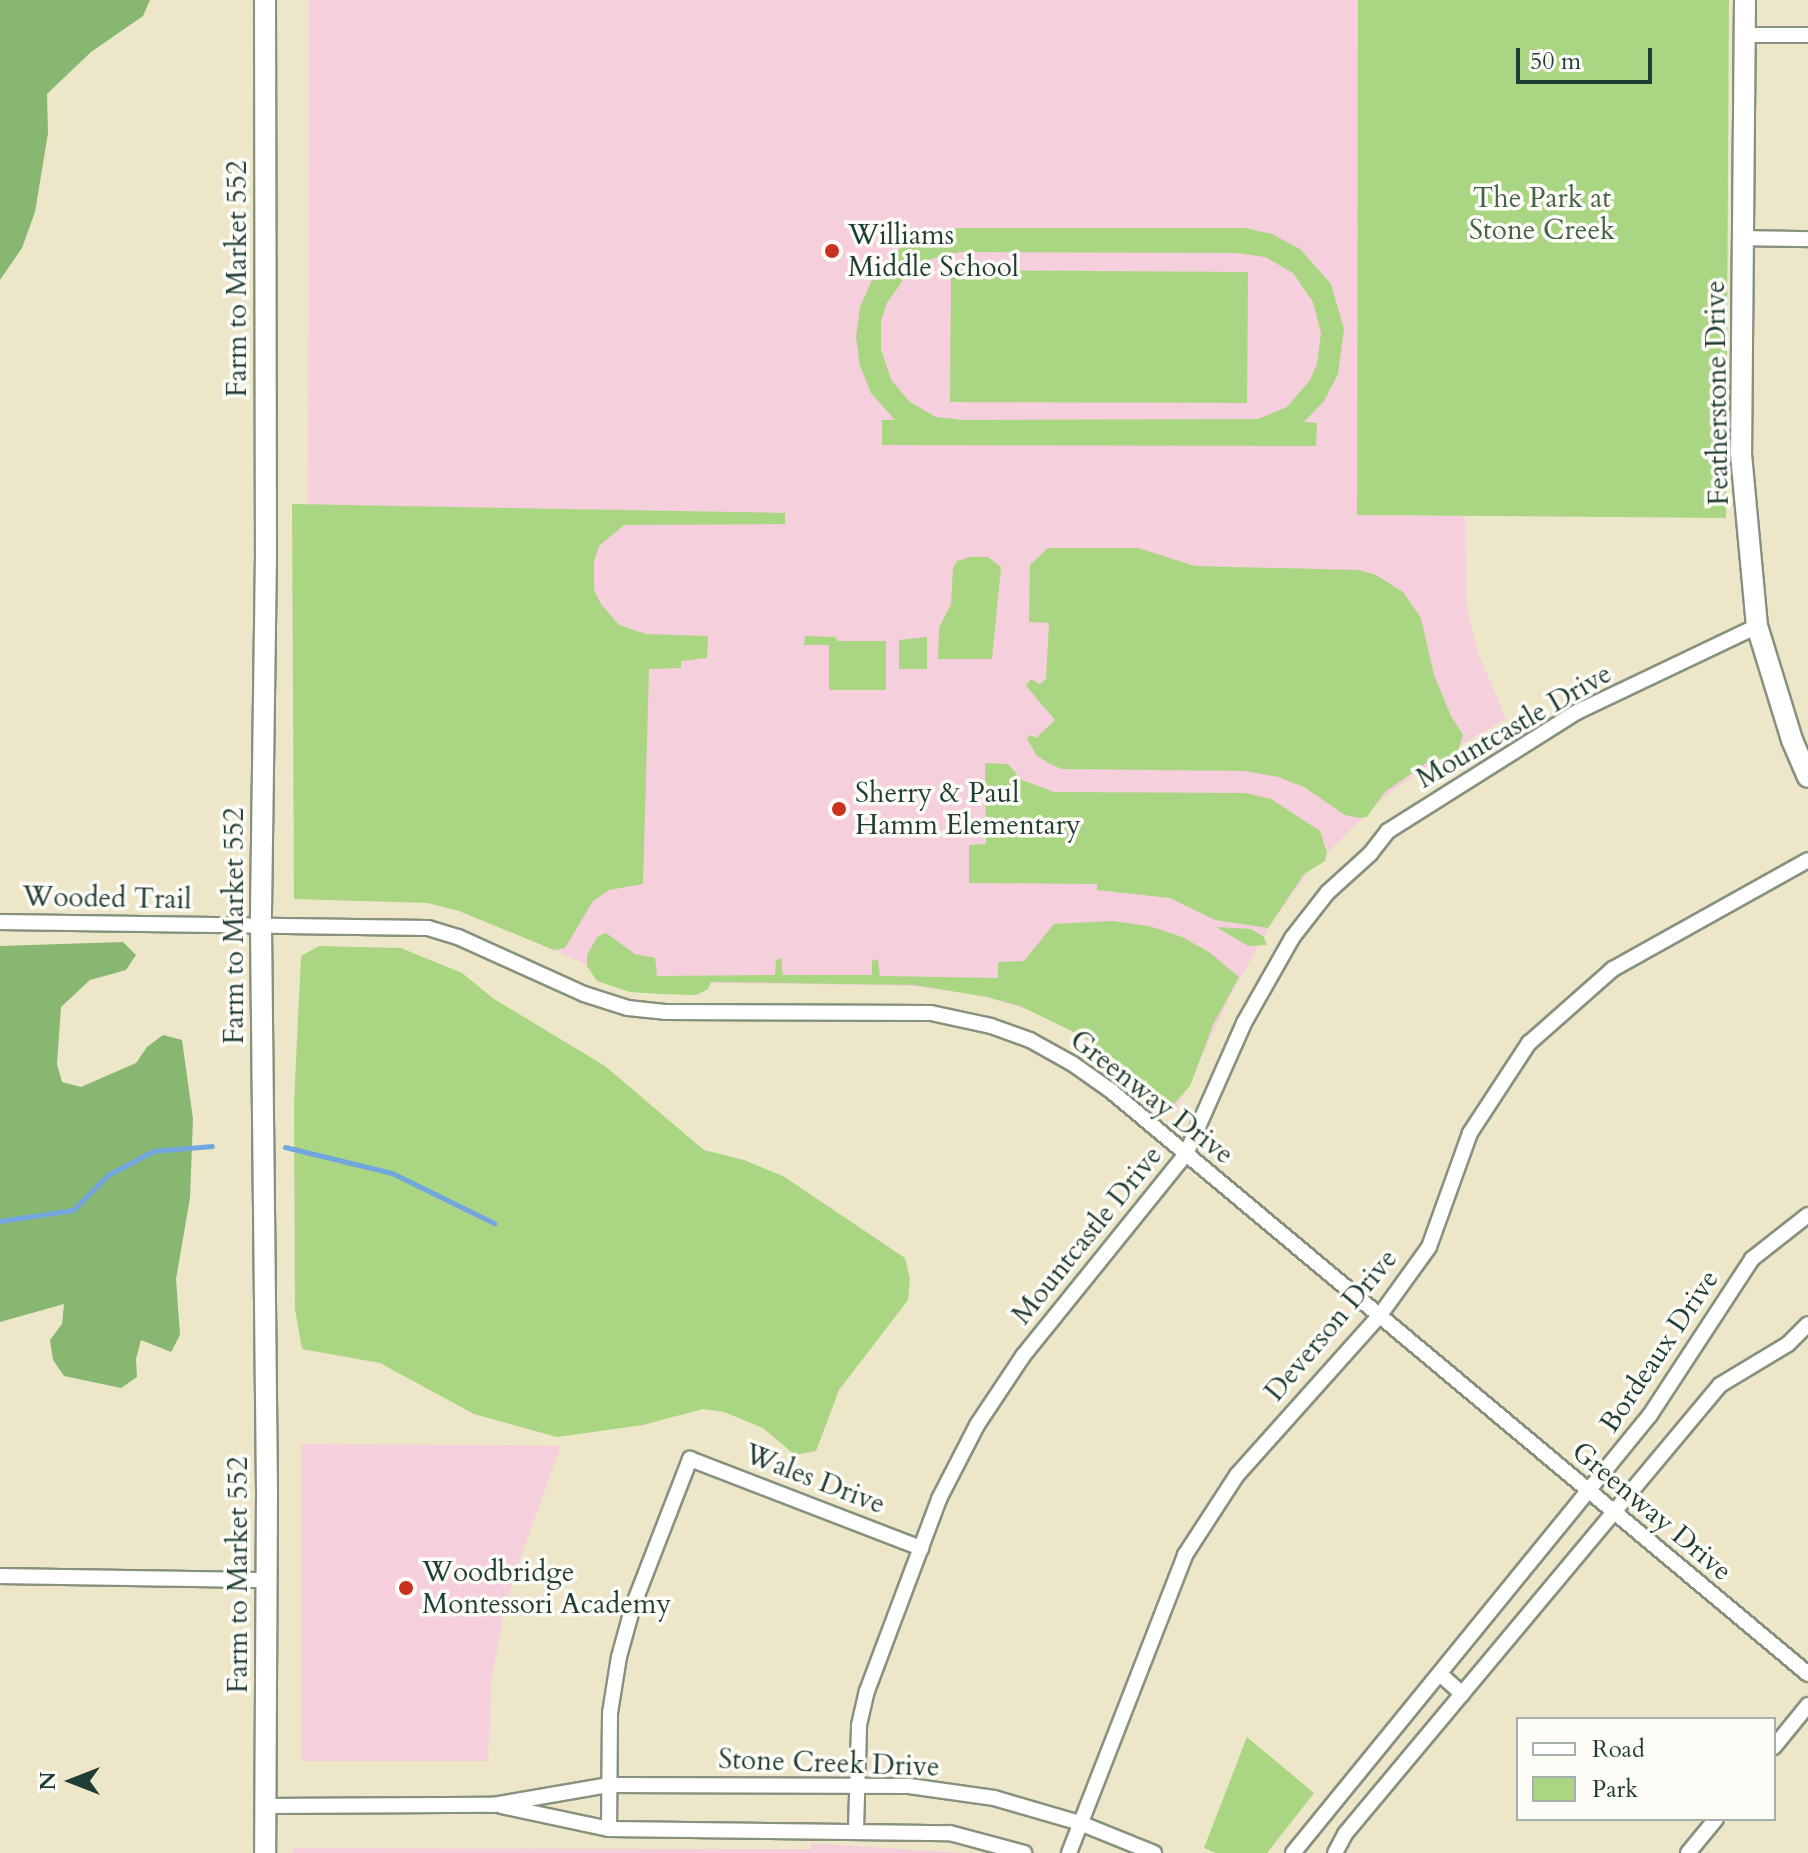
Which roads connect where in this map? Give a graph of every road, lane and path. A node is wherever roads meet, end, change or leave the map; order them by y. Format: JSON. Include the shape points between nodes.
{"nodes":[{"id":1,"x":265,"y":0,"type":"edge"},
{"id":2,"x":1745,"y":0,"type":"edge"},
{"id":3,"x":1745,"y":35,"type":"junction"},
{"id":4,"x":1808,"y":35,"type":"edge"},
{"id":5,"x":1743,"y":238,"type":"junction"},
{"id":6,"x":1808,"y":239,"type":"edge"},
{"id":7,"x":1757,"y":626,"type":"junction"},
{"id":8,"x":1808,"y":777,"type":"edge"},
{"id":9,"x":1808,"y":860,"type":"edge"},
{"id":10,"x":0,"y":922,"type":"edge"},
{"id":11,"x":261,"y":927,"type":"junction"},
{"id":12,"x":1186,"y":1154,"type":"junction"},
{"id":13,"x":1808,"y":1215,"type":"edge"},
{"id":14,"x":1380,"y":1315,"type":"junction"},
{"id":15,"x":1808,"y":1324,"type":"edge"},
{"id":16,"x":1590,"y":1494,"type":"junction"},
{"id":17,"x":1614,"y":1514,"type":"junction"},
{"id":18,"x":921,"y":1548,"type":"junction"},
{"id":19,"x":0,"y":1576,"type":"edge"},
{"id":20,"x":267,"y":1580,"type":"junction"},
{"id":21,"x":1440,"y":1674,"type":"junction"},
{"id":22,"x":1808,"y":1674,"type":"edge"},
{"id":23,"x":1462,"y":1694,"type":"junction"},
{"id":24,"x":1808,"y":1705,"type":"edge"},
{"id":25,"x":1776,"y":1745,"type":"edge"},
{"id":26,"x":609,"y":1785,"type":"junction"},
{"id":27,"x":856,"y":1786,"type":"junction"},
{"id":28,"x":493,"y":1805,"type":"junction"},
{"id":29,"x":265,"y":1806,"type":"junction"},
{"id":30,"x":1714,"y":1821,"type":"edge"},
{"id":31,"x":1080,"y":1823,"type":"junction"},
{"id":32,"x":609,"y":1829,"type":"junction"},
{"id":33,"x":856,"y":1829,"type":"junction"},
{"id":34,"x":265,"y":1853,"type":"edge"},
{"id":35,"x":1024,"y":1853,"type":"edge"},
{"id":36,"x":1069,"y":1853,"type":"edge"},
{"id":37,"x":1154,"y":1853,"type":"edge"},
{"id":38,"x":1293,"y":1853,"type":"edge"},
{"id":39,"x":1335,"y":1853,"type":"edge"},
{"id":40,"x":1688,"y":1853,"type":"edge"}],
"edges":[{"from":1,"to":11,"type":"main road","name":"Farm to Market 552"},
{"from":2,"to":3,"type":"main road","name":"Featherstone Drive"},
{"from":3,"to":4,"type":"street"},
{"from":3,"to":5,"type":"main road","name":"Featherstone Drive"},
{"from":5,"to":6,"type":"street"},
{"from":5,"to":7,"type":"main road","name":"Featherstone Drive","via":[[1741,454]]},
{"from":7,"to":8,"type":"main road","name":"Featherstone Drive"},
{"from":7,"to":12,"type":"street","name":"Mountcastle Drive","via":[[1577,712],[1388,831],[1292,938],[1244,1023]]},
{"from":9,"to":14,"type":"street","name":"Deverson Drive","via":[[1613,969],[1529,1043],[1470,1133],[1429,1247]]},
{"from":10,"to":11,"type":"street","name":"Wooded Trail"},
{"from":11,"to":12,"type":"street","name":"Greenway Drive","via":[[428,928],[598,999],[647,1011],[910,1013],[969,1020],[1021,1036],[1073,1064]]},
{"from":11,"to":20,"type":"main road","name":"Farm to Market 552"},
{"from":12,"to":14,"type":"street","name":"Greenway Drive"},
{"from":12,"to":18,"type":"street","name":"Mountcastle Drive","via":[[1023,1356],[977,1425]]},
{"from":13,"to":16,"type":"street","name":"Bordeaux Drive","via":[[1752,1259],[1650,1415]]},
{"from":14,"to":16,"type":"street","name":"Greenway Drive"},
{"from":14,"to":31,"type":"street","name":"Deverson Drive","via":[[1237,1475],[1185,1555]]},
{"from":15,"to":17,"type":"street","name":"Bordeaux Drive","via":[[1788,1344],[1720,1385]]},
{"from":16,"to":17,"type":"street","name":"Greenway Drive"},
{"from":16,"to":21,"type":"street","name":"Bordeaux Drive"},
{"from":17,"to":22,"type":"street","name":"Greenway Drive"},
{"from":17,"to":23,"type":"street","name":"Bordeaux Drive"},
{"from":18,"to":26,"type":"street","name":"Wales Drive","via":[[690,1459],[633,1606],[619,1657],[610,1713]]},
{"from":18,"to":27,"type":"street","name":"Mountcastle Drive","via":[[867,1691],[859,1725]]},
{"from":19,"to":20,"type":"street"},
{"from":20,"to":29,"type":"main road","name":"Farm to Market 552"},
{"from":21,"to":23,"type":"street"},
{"from":21,"to":38,"type":"street","name":"Bordeaux Drive"},
{"from":23,"to":39,"type":"street","name":"Bordeaux Drive","via":[[1345,1834]]},
{"from":24,"to":25,"type":"street"},
{"from":26,"to":27,"type":"street","name":"Stone Creek Drive"},
{"from":26,"to":28,"type":"street","name":"Stone Creek Drive"},
{"from":26,"to":32,"type":"street"},
{"from":27,"to":31,"type":"street","name":"Stone Creek Drive","via":[[909,1786],[994,1798]]},
{"from":27,"to":33,"type":"street","name":"Mountcastle Drive"},
{"from":28,"to":29,"type":"street","name":"Stone Creek Drive"},
{"from":28,"to":32,"type":"street","name":"Stone Creek Drive"},
{"from":29,"to":34,"type":"main road","name":"Farm to Market 552"},
{"from":30,"to":40,"type":"street"},
{"from":31,"to":36,"type":"street","name":"Deverson Drive"},
{"from":31,"to":37,"type":"street","name":"Stone Creek Drive"},
{"from":32,"to":33,"type":"street","name":"Stone Creek Drive"},
{"from":33,"to":35,"type":"street","name":"Stone Creek Drive","via":[[950,1833]]}]}
